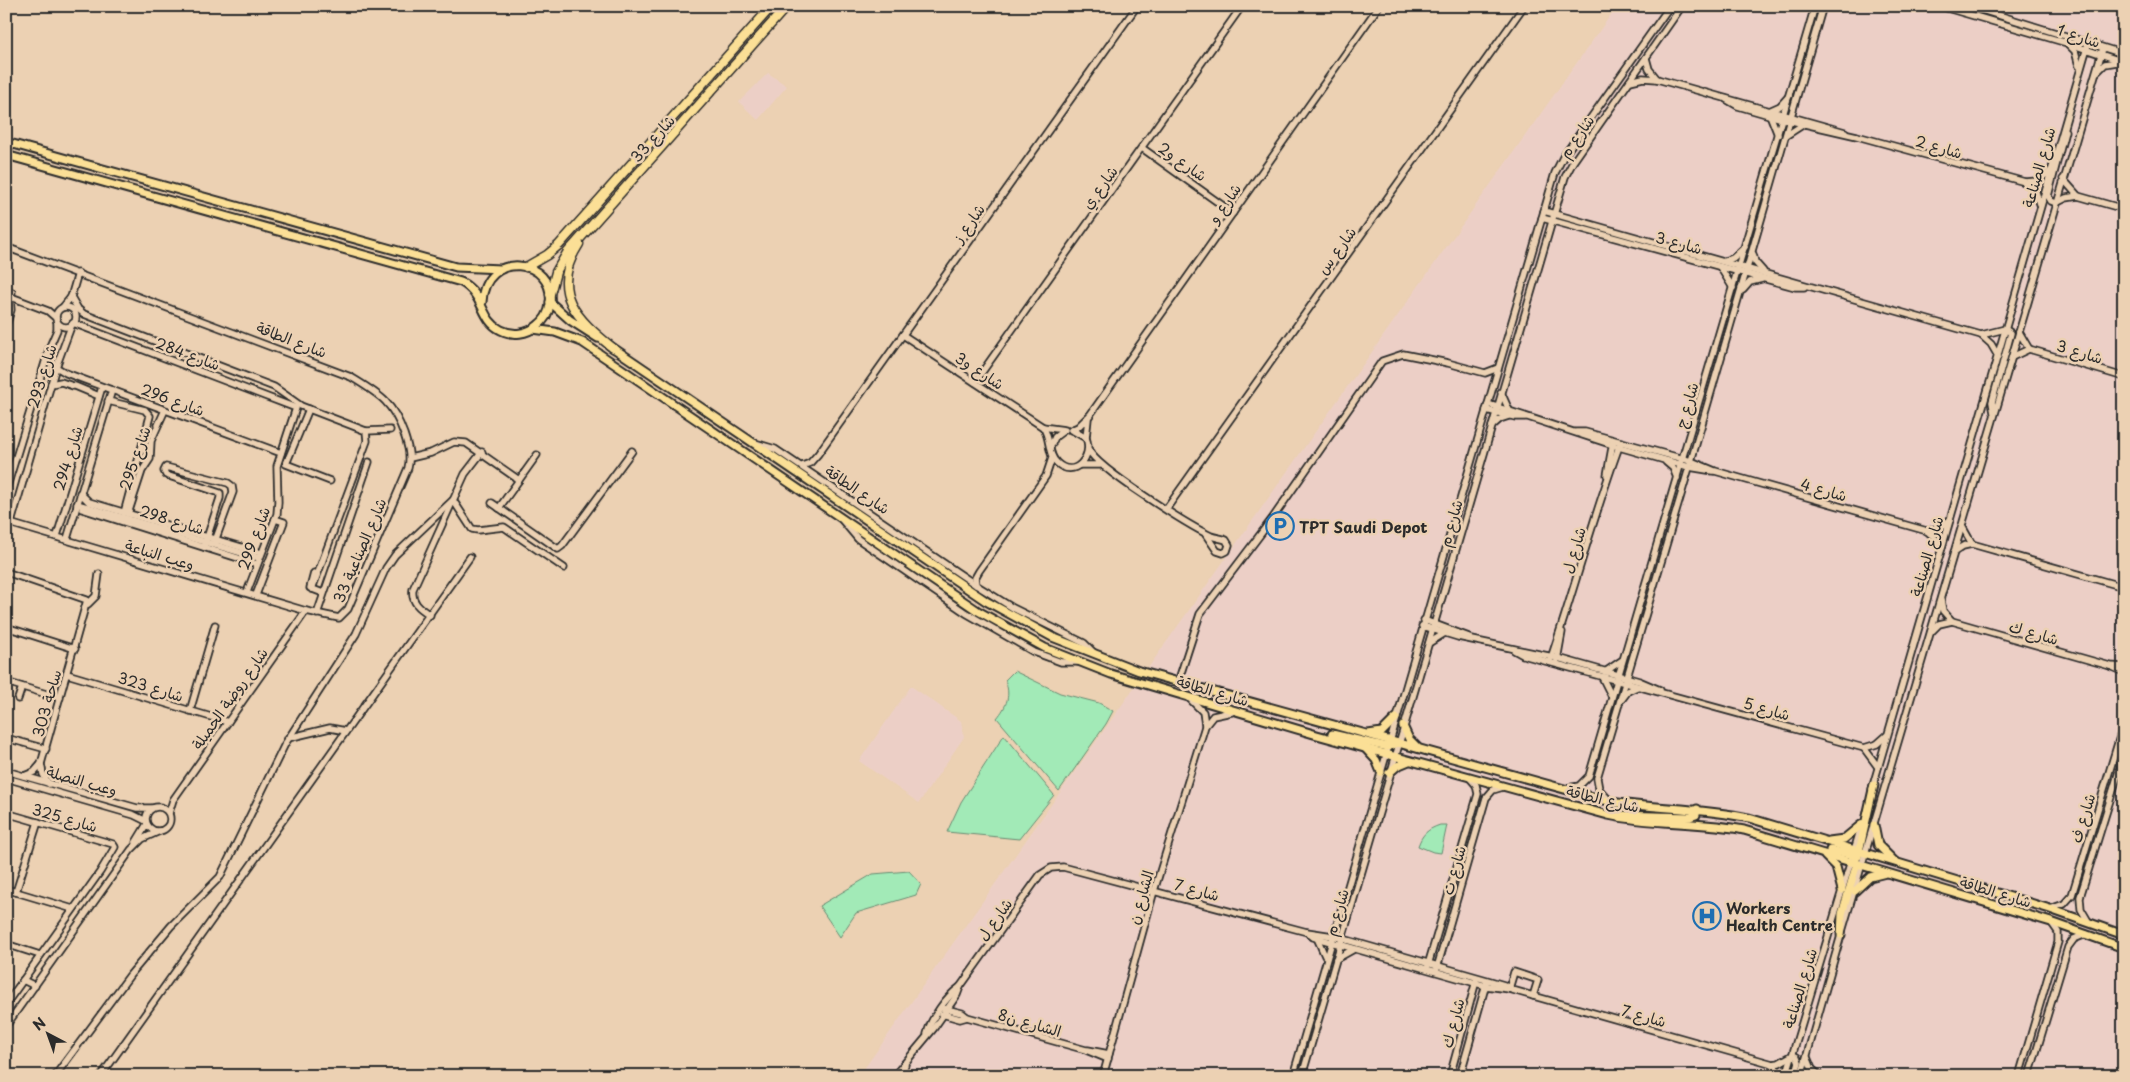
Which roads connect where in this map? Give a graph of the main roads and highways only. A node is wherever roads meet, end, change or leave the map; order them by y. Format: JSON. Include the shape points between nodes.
{"nodes":[{"id":1,"x":772,"y":6,"type":"edge"},
{"id":2,"x":787,"y":6,"type":"edge"},
{"id":3,"x":6,"y":142,"type":"edge"},
{"id":4,"x":6,"y":155,"type":"edge"},
{"id":5,"x":592,"y":225,"type":"junction"},
{"id":6,"x":526,"y":267,"type":"junction"},
{"id":7,"x":501,"y":269,"type":"junction"},
{"id":8,"x":550,"y":298,"type":"junction"},
{"id":9,"x":482,"y":302,"type":"junction"},
{"id":10,"x":533,"y":329,"type":"junction"},
{"id":11,"x":614,"y":348,"type":"junction"},
{"id":12,"x":1396,"y":718,"type":"road end"},
{"id":13,"x":1292,"y":726,"type":"junction"},
{"id":14,"x":1403,"y":726,"type":"road end"},
{"id":15,"x":1363,"y":734,"type":"junction"},
{"id":16,"x":1363,"y":747,"type":"junction"},
{"id":17,"x":1392,"y":748,"type":"junction"},
{"id":18,"x":1420,"y":749,"type":"junction"},
{"id":19,"x":1413,"y":760,"type":"junction"},
{"id":20,"x":1467,"y":763,"type":"junction"},
{"id":21,"x":1381,"y":772,"type":"road end"},
{"id":22,"x":1389,"y":773,"type":"road end"},
{"id":23,"x":1874,"y":785,"type":"road end"},
{"id":24,"x":1697,"y":809,"type":"junction"},
{"id":25,"x":1608,"y":815,"type":"junction"},
{"id":26,"x":1861,"y":825,"type":"road end"},
{"id":27,"x":1874,"y":825,"type":"road end"},
{"id":28,"x":1822,"y":841,"type":"junction"},
{"id":29,"x":1788,"y":842,"type":"junction"},
{"id":30,"x":1818,"y":852,"type":"junction"},
{"id":31,"x":1858,"y":858,"type":"junction"},
{"id":32,"x":1896,"y":862,"type":"junction"},
{"id":33,"x":1920,"y":869,"type":"junction"},
{"id":34,"x":1890,"y":873,"type":"junction"},
{"id":35,"x":1842,"y":890,"type":"road end"},
{"id":36,"x":1855,"y":891,"type":"road end"},
{"id":37,"x":1841,"y":935,"type":"road end"},
{"id":38,"x":2124,"y":935,"type":"edge"},
{"id":39,"x":2124,"y":948,"type":"edge"}],
"edges":[{"from":1,"to":6,"type":"highway","name":"شارع 33","via":[[559,245]]},
{"from":2,"to":5,"type":"highway","name":"شارع 33"},
{"from":3,"to":7,"type":"main road","via":[[456,267]]},
{"from":4,"to":9,"type":"main road","via":[[454,279],[468,286]]},
{"from":5,"to":8,"type":"highway","name":"شارع 33","via":[[562,259]]},
{"from":5,"to":11,"type":"highway","via":[[569,264],[567,294],[579,318]]},
{"from":6,"to":7,"type":"main road","via":[[514,265]]},
{"from":6,"to":8,"type":"main road","via":[[540,274]]},
{"from":7,"to":9,"type":"main road","via":[[484,286]]},
{"from":8,"to":10,"type":"main road","via":[[543,320]]},
{"from":8,"to":11,"type":"main road","name":"شارع الطاقة","via":[[570,320]]},
{"from":9,"to":10,"type":"main road","via":[[487,318],[500,330],[516,334]]},
{"from":10,"to":13,"type":"main road","name":"شارع الطاقة","via":[[555,332],[582,342],[1011,631],[1077,662],[1189,698]]},
{"from":11,"to":15,"type":"main road","name":"شارع الطاقة","via":[[986,601],[1052,637],[1178,682]]},
{"from":12,"to":15,"type":"main road","via":[[1382,732]]},
{"from":13,"to":16,"type":"main road","name":"شارع الطاقة"},
{"from":13,"to":17,"type":"main road"},
{"from":14,"to":18,"type":"main road","via":[[1409,739]]},
{"from":15,"to":17,"type":"main road","name":"شارع الطاقة"},
{"from":16,"to":17,"type":"main road","name":"شارع الطاقة"},
{"from":16,"to":21,"type":"main road","via":[[1376,760]]},
{"from":17,"to":18,"type":"main road","name":"شارع الطاقة"},
{"from":17,"to":19,"type":"main road","name":"شارع الطاقة"},
{"from":17,"to":20,"type":"main road"},
{"from":18,"to":20,"type":"main road","name":"شارع الطاقة"},
{"from":19,"to":22,"type":"main road"},
{"from":19,"to":25,"type":"main road","name":"شارع الطاقة"},
{"from":20,"to":24,"type":"main road","name":"شارع الطاقة","via":[[1611,802]]},
{"from":23,"to":31,"type":"main road"},
{"from":24,"to":25,"type":"main road","via":[[1696,815],[1690,817]]},
{"from":24,"to":28,"type":"main road","name":"شارع الطاقة","via":[[1749,818]]},
{"from":25,"to":29,"type":"main road","name":"شارع الطاقة","via":[[1646,822],[1732,828]]},
{"from":26,"to":28,"type":"main road","via":[[1844,839]]},
{"from":27,"to":32,"type":"main road","via":[[1878,845]]},
{"from":28,"to":31,"type":"main road","name":"شارع الطاقة"},
{"from":29,"to":30,"type":"main road","name":"شارع الطاقة"},
{"from":29,"to":31,"type":"main road"},
{"from":30,"to":31,"type":"main road","name":"شارع الطاقة"},
{"from":30,"to":35,"type":"main road","via":[[1836,867]]},
{"from":31,"to":32,"type":"main road","name":"شارع الطاقة"},
{"from":31,"to":33,"type":"main road"},
{"from":31,"to":34,"type":"main road","name":"شارع الطاقة"},
{"from":31,"to":37,"type":"main road","via":[[1842,914]]},
{"from":32,"to":33,"type":"main road","name":"شارع الطاقة"},
{"from":33,"to":38,"type":"main road","name":"شارع الطاقة"},
{"from":34,"to":36,"type":"main road","via":[[1870,877]]},
{"from":34,"to":39,"type":"main road","name":"شارع الطاقة"}]}
